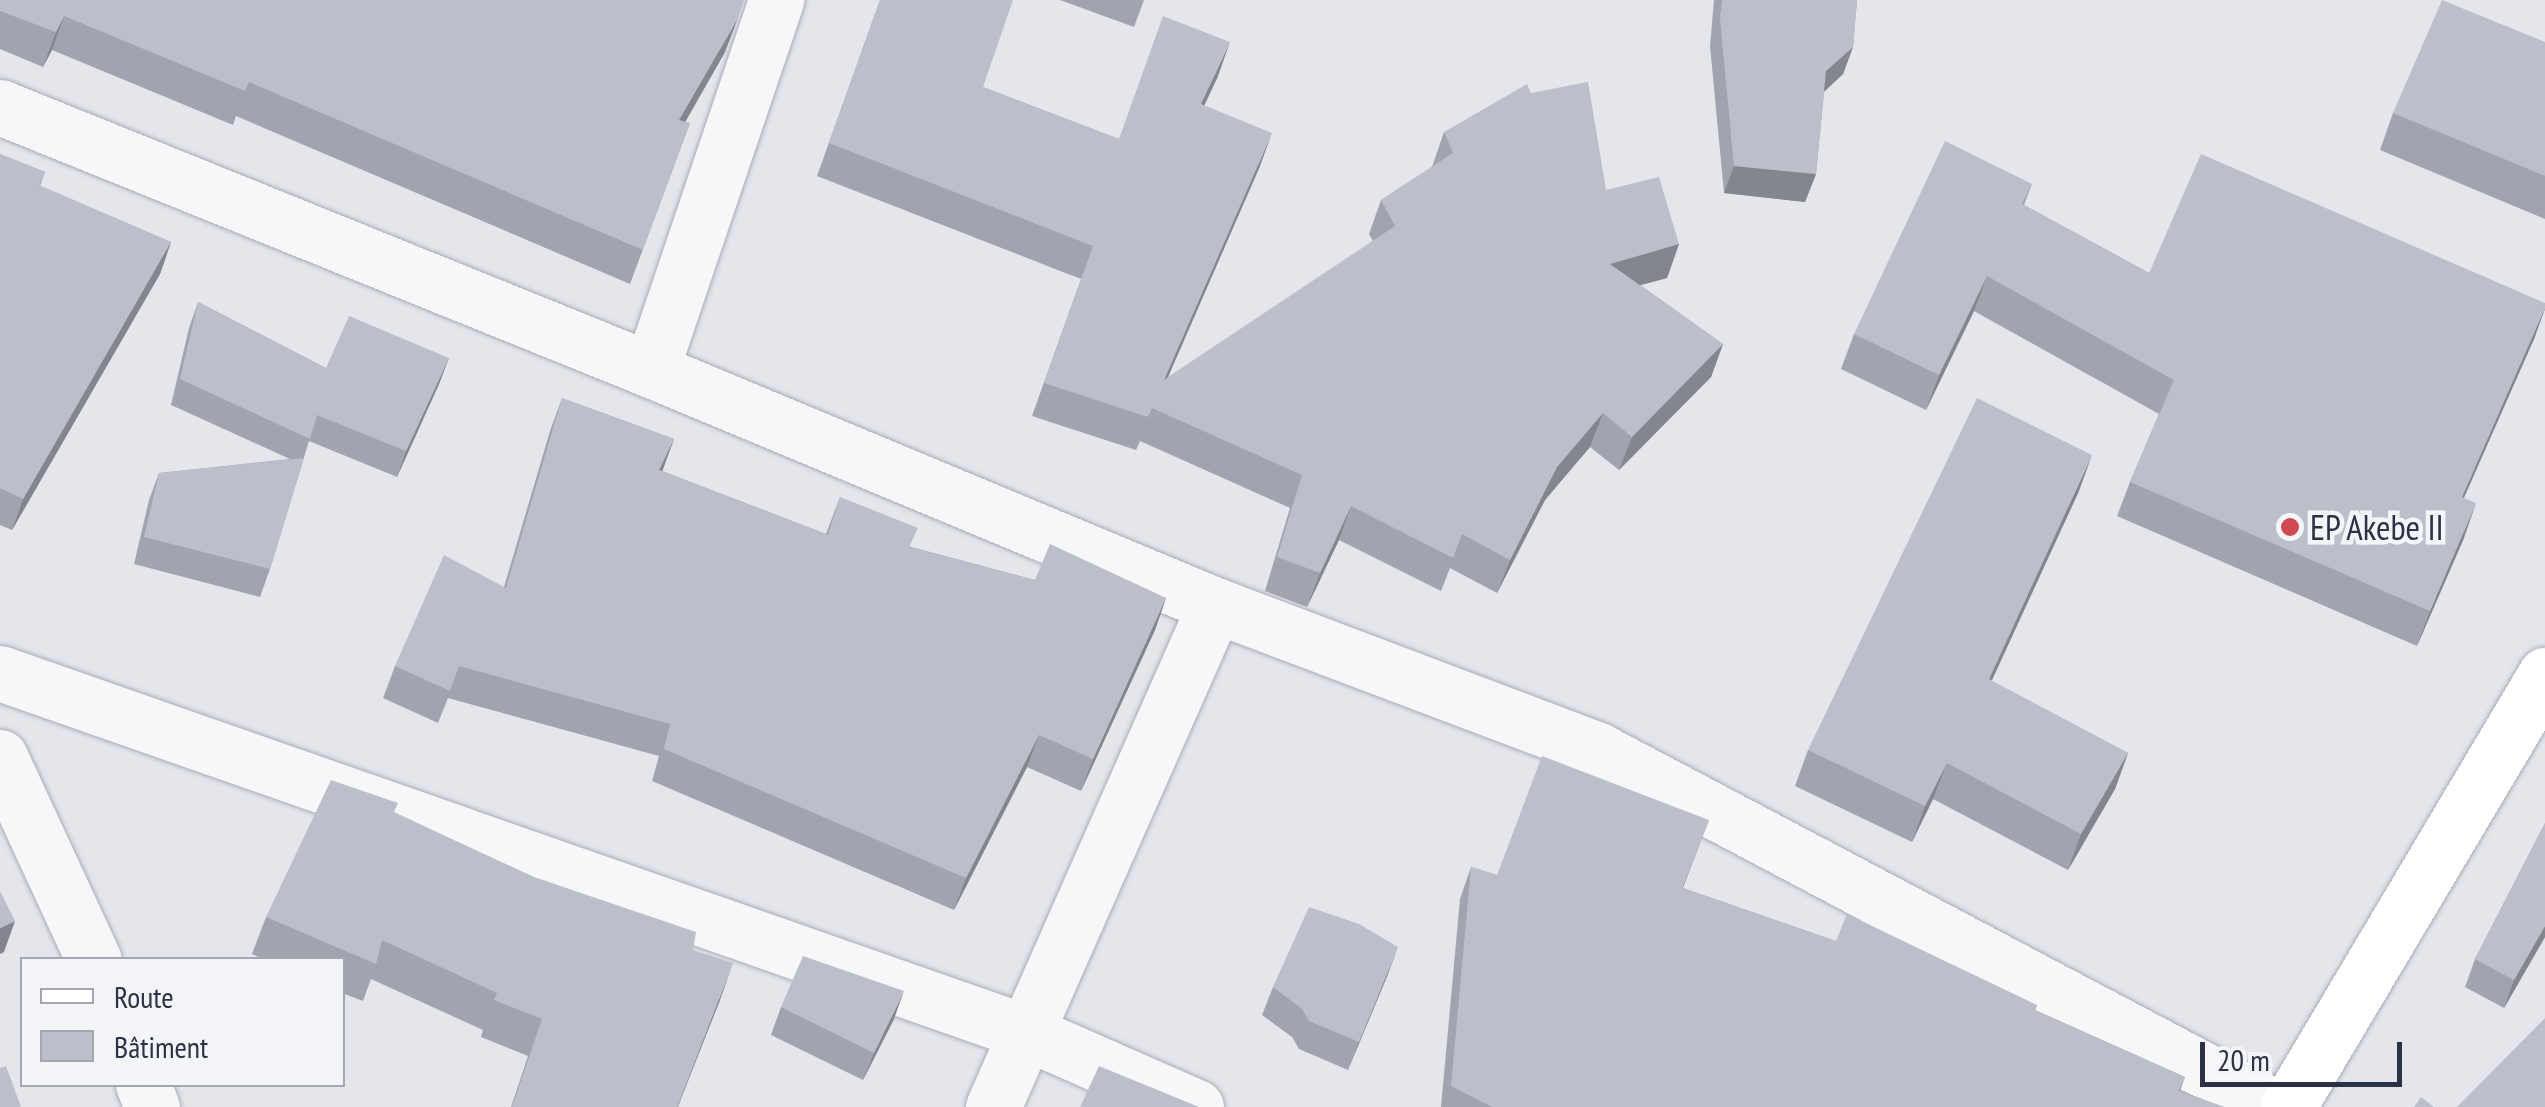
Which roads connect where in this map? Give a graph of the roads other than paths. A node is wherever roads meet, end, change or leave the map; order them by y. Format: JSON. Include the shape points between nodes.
{"nodes":[{"id":1,"x":776,"y":0,"type":"edge"},
{"id":2,"x":0,"y":107,"type":"edge"},
{"id":3,"x":652,"y":370,"type":"junction"},
{"id":4,"x":1215,"y":604,"type":"junction"},
{"id":5,"x":0,"y":673,"type":"edge"},
{"id":6,"x":2545,"y":675,"type":"edge"},
{"id":7,"x":0,"y":757,"type":"edge"},
{"id":8,"x":93,"y":957,"type":"edge"},
{"id":9,"x":1023,"y":1031,"type":"junction"},
{"id":10,"x":992,"y":1107,"type":"edge"},
{"id":11,"x":1196,"y":1107,"type":"edge"},
{"id":12,"x":2274,"y":1107,"type":"edge"},
{"id":13,"x":2288,"y":1107,"type":"edge"}],
"edges":[{"from":1,"to":3,"type":"street"},
{"from":2,"to":3,"type":"street"},
{"from":3,"to":4,"type":"street"},
{"from":4,"to":9,"type":"street"},
{"from":4,"to":12,"type":"street","via":[[1598,750]]},
{"from":5,"to":9,"type":"street"},
{"from":6,"to":13,"type":"main road"},
{"from":7,"to":8,"type":"street"},
{"from":9,"to":10,"type":"street"},
{"from":9,"to":11,"type":"street"}]}
